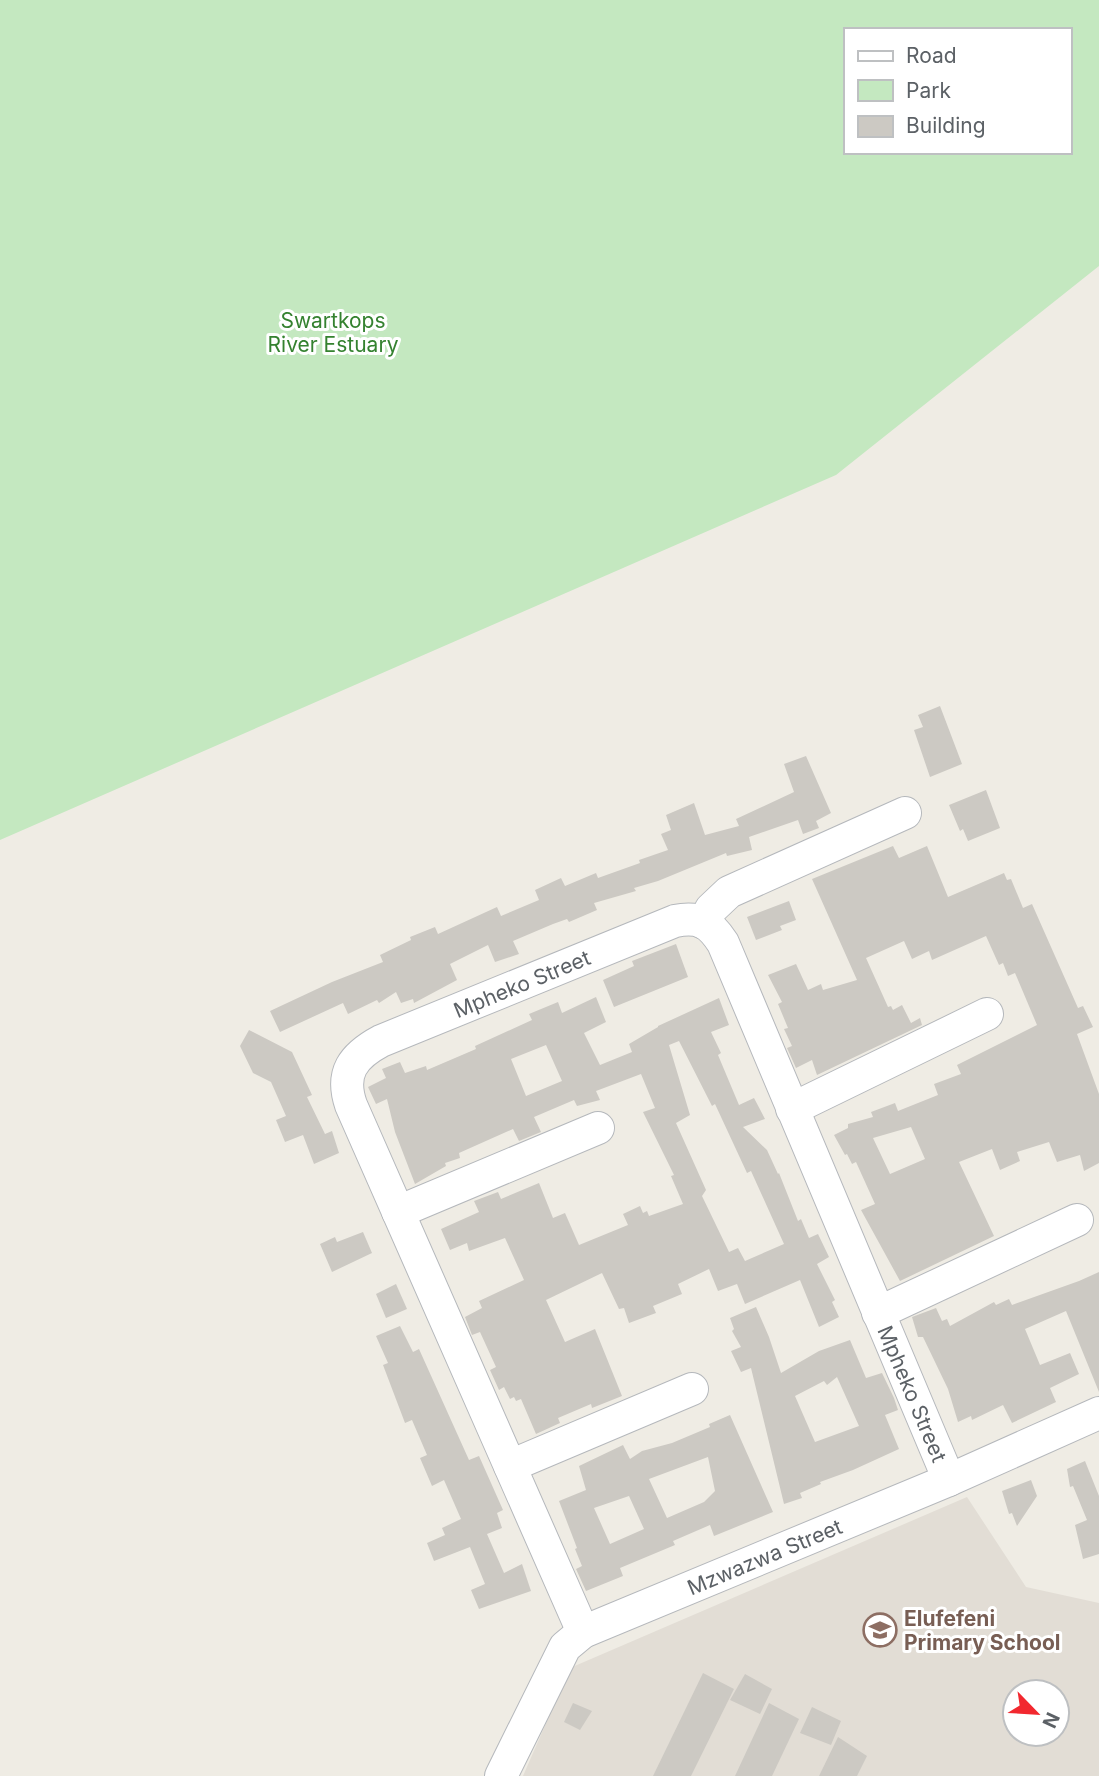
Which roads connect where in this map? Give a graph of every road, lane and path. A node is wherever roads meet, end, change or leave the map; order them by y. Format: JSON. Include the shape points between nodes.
{"nodes":[{"id":1,"x":905,"y":813,"type":"dead end"},
{"id":2,"x":704,"y":923,"type":"junction"},
{"id":3,"x":987,"y":1014,"type":"dead end"},
{"id":4,"x":792,"y":1109,"type":"junction"},
{"id":5,"x":598,"y":1128,"type":"dead end"},
{"id":6,"x":398,"y":1212,"type":"junction"},
{"id":7,"x":1077,"y":1220,"type":"dead end"},
{"id":8,"x":878,"y":1313,"type":"junction"},
{"id":9,"x":692,"y":1389,"type":"dead end"},
{"id":10,"x":1099,"y":1413,"type":"edge"},
{"id":11,"x":510,"y":1466,"type":"junction"},
{"id":12,"x":949,"y":1480,"type":"junction"},
{"id":13,"x":583,"y":1632,"type":"junction"},
{"id":14,"x":501,"y":1776,"type":"edge"}],
"edges":[{"from":1,"to":2,"type":"street","via":[[729,892]]},
{"from":2,"to":4,"type":"street","name":"Mpheko Street","via":[[723,943]]},
{"from":2,"to":6,"type":"street","name":"Mpheko Street","via":[[689,918],[653,930],[381,1041],[356,1057],[347,1093]]},
{"from":3,"to":4,"type":"street"},
{"from":4,"to":8,"type":"street","name":"Mpheko Street"},
{"from":5,"to":6,"type":"street"},
{"from":6,"to":11,"type":"street","name":"Mpheko Street"},
{"from":7,"to":8,"type":"street"},
{"from":8,"to":12,"type":"street","name":"Mpheko Street"},
{"from":9,"to":11,"type":"street"},
{"from":10,"to":12,"type":"street","name":"Mzwazwa Street"},
{"from":11,"to":13,"type":"street","name":"Mpheko Street"},
{"from":12,"to":13,"type":"street","name":"Mzwazwa Street"},
{"from":13,"to":14,"type":"street","name":"Mzwazwa Street","via":[[565,1647]]}]}
